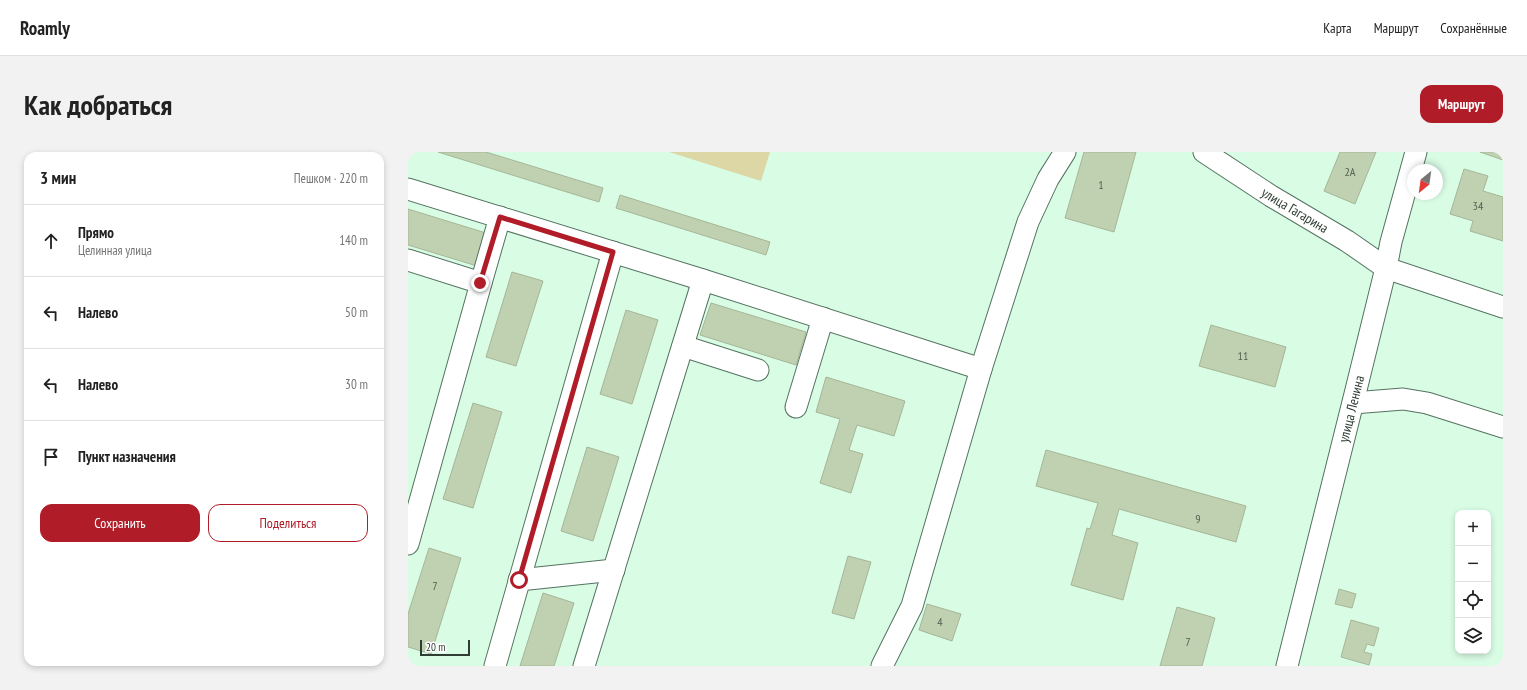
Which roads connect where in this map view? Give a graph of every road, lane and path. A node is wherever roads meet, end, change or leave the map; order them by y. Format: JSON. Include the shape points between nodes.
{"nodes":[{"id":1,"x":1064,"y":152,"type":"edge"},
{"id":2,"x":1204,"y":152,"type":"edge"},
{"id":3,"x":1416,"y":152,"type":"edge"},
{"id":4,"x":408,"y":189,"type":"edge"},
{"id":5,"x":500,"y":217,"type":"junction"},
{"id":6,"x":613,"y":252,"type":"junction"},
{"id":7,"x":408,"y":260,"type":"edge"},
{"id":8,"x":1386,"y":268,"type":"junction"},
{"id":9,"x":704,"y":280,"type":"junction"},
{"id":10,"x":480,"y":283,"type":"junction"},
{"id":11,"x":1503,"y":306,"type":"edge"},
{"id":12,"x":823,"y":318,"type":"junction"},
{"id":13,"x":683,"y":346,"type":"junction"},
{"id":14,"x":981,"y":369,"type":"junction"},
{"id":15,"x":758,"y":370,"type":"dead end"},
{"id":16,"x":1353,"y":404,"type":"junction"},
{"id":17,"x":796,"y":408,"type":"dead end"},
{"id":18,"x":1503,"y":427,"type":"edge"},
{"id":19,"x":412,"y":516,"type":"edge"},
{"id":20,"x":408,"y":544,"type":"edge"},
{"id":21,"x":614,"y":570,"type":"junction"},
{"id":22,"x":519,"y":580,"type":"junction"},
{"id":23,"x":495,"y":666,"type":"edge"},
{"id":24,"x":584,"y":666,"type":"edge"},
{"id":25,"x":882,"y":666,"type":"edge"},
{"id":26,"x":1287,"y":666,"type":"edge"}],
"edges":[{"from":1,"to":14,"type":"street","via":[[1028,222]]},
{"from":2,"to":8,"type":"street","name":"улица Гагарина"},
{"from":3,"to":8,"type":"street","name":"улица Ленина"},
{"from":4,"to":5,"type":"street"},
{"from":5,"to":6,"type":"street"},
{"from":5,"to":10,"type":"street"},
{"from":6,"to":9,"type":"street"},
{"from":6,"to":22,"type":"street"},
{"from":7,"to":10,"type":"street"},
{"from":8,"to":11,"type":"street","name":"улица Гагарина"},
{"from":8,"to":16,"type":"street","name":"улица Ленина"},
{"from":9,"to":12,"type":"street"},
{"from":9,"to":13,"type":"street"},
{"from":10,"to":19,"type":"street"},
{"from":12,"to":14,"type":"street"},
{"from":12,"to":17,"type":"street"},
{"from":13,"to":15,"type":"street"},
{"from":13,"to":21,"type":"street"},
{"from":14,"to":25,"type":"street","via":[[912,606]]},
{"from":16,"to":18,"type":"street","via":[[1403,399],[1427,403]]},
{"from":16,"to":26,"type":"street","name":"улица Ленина"},
{"from":19,"to":20,"type":"street"},
{"from":21,"to":22,"type":"street"},
{"from":21,"to":24,"type":"street"},
{"from":22,"to":23,"type":"street"}]}
